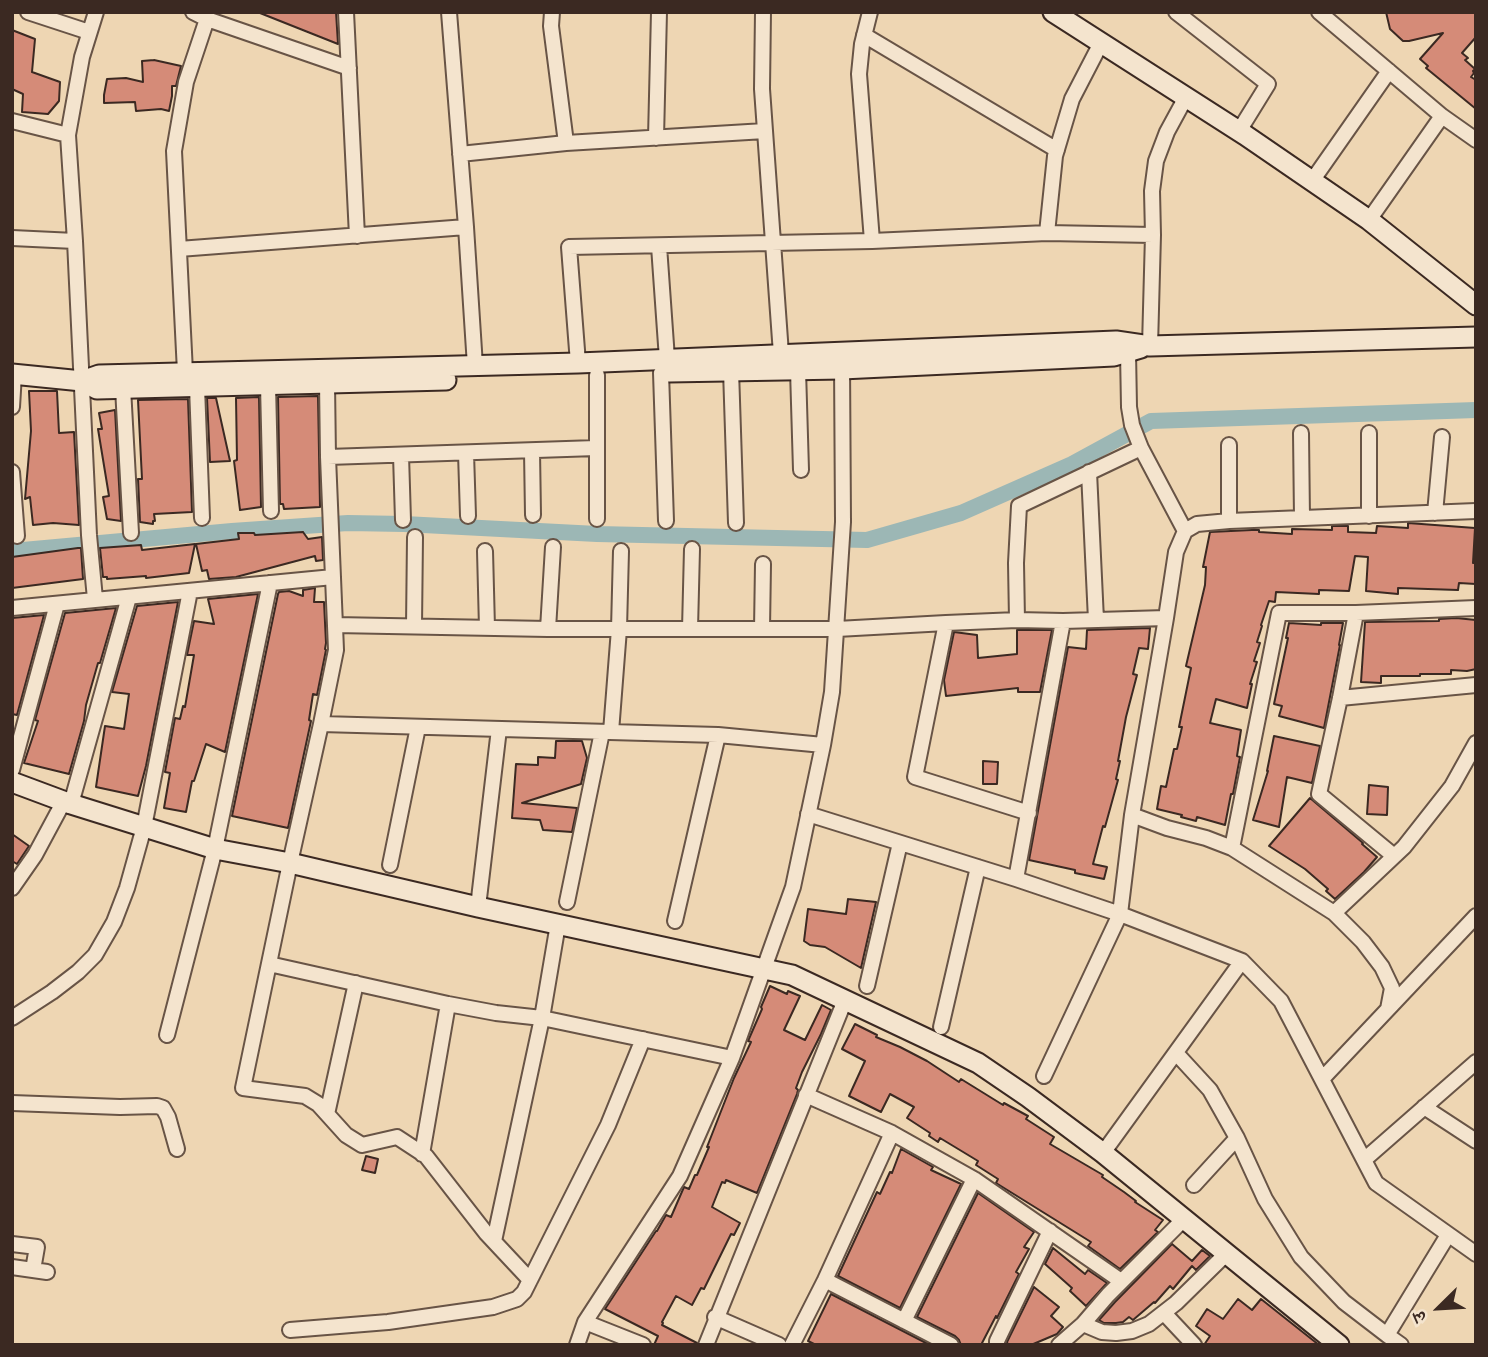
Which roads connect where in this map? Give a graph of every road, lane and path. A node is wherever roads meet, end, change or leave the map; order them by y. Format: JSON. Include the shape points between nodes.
{"nodes":[{"id":1,"x":28,"y":12,"type":"edge"},
{"id":2,"x":96,"y":12,"type":"edge"},
{"id":3,"x":193,"y":12,"type":"edge"},
{"id":4,"x":346,"y":12,"type":"edge"},
{"id":5,"x":449,"y":12,"type":"edge"},
{"id":6,"x":552,"y":12,"type":"edge"},
{"id":7,"x":659,"y":12,"type":"edge"},
{"id":8,"x":763,"y":12,"type":"edge"},
{"id":9,"x":870,"y":12,"type":"edge"},
{"id":10,"x":1053,"y":12,"type":"edge"},
{"id":11,"x":1176,"y":12,"type":"edge"},
{"id":12,"x":1319,"y":12,"type":"edge"},
{"id":13,"x":208,"y":19,"type":"junction"},
{"id":14,"x":89,"y":32,"type":"junction"},
{"id":15,"x":864,"y":36,"type":"junction"},
{"id":16,"x":1101,"y":43,"type":"junction"},
{"id":17,"x":349,"y":68,"type":"junction"},
{"id":18,"x":1389,"y":71,"type":"junction"},
{"id":19,"x":1186,"y":97,"type":"junction"},
{"id":20,"x":1442,"y":116,"type":"junction"},
{"id":21,"x":12,"y":121,"type":"edge"},
{"id":22,"x":765,"y":131,"type":"junction"},
{"id":23,"x":1239,"y":131,"type":"junction"},
{"id":24,"x":68,"y":135,"type":"junction"},
{"id":25,"x":656,"y":138,"type":"junction"},
{"id":26,"x":1476,"y":140,"type":"edge"},
{"id":27,"x":566,"y":143,"type":"junction"},
{"id":28,"x":1057,"y":150,"type":"junction"},
{"id":29,"x":460,"y":154,"type":"junction"},
{"id":30,"x":1312,"y":181,"type":"junction"},
{"id":31,"x":1369,"y":220,"type":"junction"},
{"id":32,"x":466,"y":228,"type":"junction"},
{"id":33,"x":1047,"y":233,"type":"junction"},
{"id":34,"x":1153,"y":234,"type":"junction"},
{"id":35,"x":357,"y":236,"type":"junction"},
{"id":36,"x":12,"y":238,"type":"edge"},
{"id":37,"x":75,"y":241,"type":"junction"},
{"id":38,"x":872,"y":241,"type":"junction"},
{"id":39,"x":774,"y":244,"type":"junction"},
{"id":40,"x":659,"y":246,"type":"junction"},
{"id":41,"x":179,"y":249,"type":"junction"},
{"id":42,"x":1476,"y":304,"type":"edge"},
{"id":43,"x":1476,"y":337,"type":"edge"},
{"id":44,"x":1150,"y":346,"type":"junction"},
{"id":45,"x":1128,"y":352,"type":"junction"},
{"id":46,"x":782,"y":354,"type":"junction"},
{"id":47,"x":842,"y":360,"type":"junction"},
{"id":48,"x":578,"y":363,"type":"junction"},
{"id":49,"x":475,"y":366,"type":"junction"},
{"id":50,"x":664,"y":366,"type":"junction"},
{"id":51,"x":731,"y":370,"type":"junction"},
{"id":52,"x":798,"y":370,"type":"junction"},
{"id":53,"x":13,"y":374,"type":"edge"},
{"id":54,"x":597,"y":375,"type":"junction"},
{"id":55,"x":191,"y":379,"type":"junction"},
{"id":56,"x":82,"y":381,"type":"junction"},
{"id":57,"x":327,"y":383,"type":"junction"},
{"id":58,"x":268,"y":385,"type":"junction"},
{"id":59,"x":123,"y":388,"type":"junction"},
{"id":60,"x":12,"y":407,"type":"edge"},
{"id":61,"x":1301,"y":433,"type":"dead end"},
{"id":62,"x":1369,"y":433,"type":"dead end"},
{"id":63,"x":1442,"y":437,"type":"dead end"},
{"id":64,"x":1140,"y":445,"type":"junction"},
{"id":65,"x":1229,"y":445,"type":"dead end"},
{"id":66,"x":596,"y":449,"type":"junction"},
{"id":67,"x":532,"y":451,"type":"junction"},
{"id":68,"x":466,"y":453,"type":"junction"},
{"id":69,"x":401,"y":455,"type":"junction"},
{"id":70,"x":328,"y":457,"type":"junction"},
{"id":71,"x":801,"y":470,"type":"dead end"},
{"id":72,"x":12,"y":472,"type":"edge"},
{"id":73,"x":1089,"y":472,"type":"junction"},
{"id":74,"x":1476,"y":511,"type":"edge"},
{"id":75,"x":271,"y":512,"type":"dead end"},
{"id":76,"x":1436,"y":513,"type":"junction"},
{"id":77,"x":533,"y":514,"type":"dead end"},
{"id":78,"x":468,"y":516,"type":"dead end"},
{"id":79,"x":1369,"y":516,"type":"junction"},
{"id":80,"x":202,"y":518,"type":"dead end"},
{"id":81,"x":1302,"y":518,"type":"junction"},
{"id":82,"x":597,"y":519,"type":"dead end"},
{"id":83,"x":403,"y":520,"type":"dead end"},
{"id":84,"x":666,"y":521,"type":"dead end"},
{"id":85,"x":1228,"y":521,"type":"junction"},
{"id":86,"x":736,"y":523,"type":"dead end"},
{"id":87,"x":1185,"y":531,"type":"junction"},
{"id":88,"x":131,"y":533,"type":"dead end"},
{"id":89,"x":17,"y":536,"type":"dead end"},
{"id":90,"x":415,"y":537,"type":"dead end"},
{"id":91,"x":553,"y":547,"type":"dead end"},
{"id":92,"x":692,"y":549,"type":"dead end"},
{"id":93,"x":485,"y":551,"type":"dead end"},
{"id":94,"x":621,"y":551,"type":"dead end"},
{"id":95,"x":763,"y":564,"type":"dead end"},
{"id":96,"x":333,"y":577,"type":"junction"},
{"id":97,"x":270,"y":583,"type":"junction"},
{"id":98,"x":190,"y":591,"type":"junction"},
{"id":99,"x":129,"y":597,"type":"junction"},
{"id":100,"x":94,"y":599,"type":"junction"},
{"id":101,"x":57,"y":604,"type":"junction"},
{"id":102,"x":12,"y":608,"type":"edge"},
{"id":103,"x":1476,"y":608,"type":"edge"},
{"id":104,"x":1356,"y":613,"type":"junction"},
{"id":105,"x":1166,"y":618,"type":"junction"},
{"id":106,"x":1017,"y":620,"type":"junction"},
{"id":107,"x":1096,"y":620,"type":"junction"},
{"id":108,"x":1063,"y":621,"type":"junction"},
{"id":109,"x":946,"y":624,"type":"junction"},
{"id":110,"x":335,"y":625,"type":"junction"},
{"id":111,"x":414,"y":626,"type":"junction"},
{"id":112,"x":487,"y":628,"type":"junction"},
{"id":113,"x":548,"y":629,"type":"junction"},
{"id":114,"x":619,"y":629,"type":"junction"},
{"id":115,"x":690,"y":629,"type":"junction"},
{"id":116,"x":762,"y":629,"type":"junction"},
{"id":117,"x":837,"y":629,"type":"junction"},
{"id":118,"x":1476,"y":685,"type":"edge"},
{"id":119,"x":1340,"y":698,"type":"junction"},
{"id":120,"x":321,"y":724,"type":"junction"},
{"id":121,"x":418,"y":727,"type":"junction"},
{"id":122,"x":499,"y":729,"type":"junction"},
{"id":123,"x":606,"y":732,"type":"junction"},
{"id":124,"x":718,"y":735,"type":"junction"},
{"id":125,"x":1476,"y":743,"type":"edge"},
{"id":126,"x":823,"y":745,"type":"junction"},
{"id":127,"x":12,"y":770,"type":"edge"},
{"id":128,"x":12,"y":782,"type":"edge"},
{"id":129,"x":67,"y":802,"type":"junction"},
{"id":130,"x":1029,"y":813,"type":"junction"},
{"id":131,"x":808,"y":814,"type":"junction"},
{"id":132,"x":1132,"y":815,"type":"junction"},
{"id":133,"x":144,"y":827,"type":"junction"},
{"id":134,"x":900,"y":843,"type":"junction"},
{"id":135,"x":1232,"y":848,"type":"junction"},
{"id":136,"x":215,"y":849,"type":"junction"},
{"id":137,"x":1394,"y":856,"type":"junction"},
{"id":138,"x":290,"y":863,"type":"junction"},
{"id":139,"x":390,"y":865,"type":"dead end"},
{"id":140,"x":978,"y":867,"type":"junction"},
{"id":141,"x":1016,"y":879,"type":"junction"},
{"id":142,"x":12,"y":888,"type":"edge"},
{"id":143,"x":567,"y":902,"type":"dead end"},
{"id":144,"x":478,"y":907,"type":"junction"},
{"id":145,"x":1334,"y":913,"type":"junction"},
{"id":146,"x":1120,"y":914,"type":"junction"},
{"id":147,"x":1476,"y":916,"type":"edge"},
{"id":148,"x":675,"y":921,"type":"dead end"},
{"id":149,"x":558,"y":924,"type":"junction"},
{"id":150,"x":1242,"y":961,"type":"junction"},
{"id":151,"x":269,"y":964,"type":"junction"},
{"id":152,"x":766,"y":964,"type":"junction"},
{"id":153,"x":356,"y":983,"type":"junction"},
{"id":154,"x":867,"y":986,"type":"dead end"},
{"id":155,"x":845,"y":1000,"type":"junction"},
{"id":156,"x":448,"y":1004,"type":"junction"},
{"id":157,"x":1388,"y":1009,"type":"junction"},
{"id":158,"x":12,"y":1018,"type":"edge"},
{"id":159,"x":542,"y":1018,"type":"junction"},
{"id":160,"x":941,"y":1027,"type":"dead end"},
{"id":161,"x":167,"y":1035,"type":"dead end"},
{"id":162,"x":643,"y":1040,"type":"junction"},
{"id":163,"x":1175,"y":1053,"type":"junction"},
{"id":164,"x":732,"y":1058,"type":"junction"},
{"id":165,"x":1476,"y":1062,"type":"edge"},
{"id":166,"x":1044,"y":1076,"type":"dead end"},
{"id":167,"x":1321,"y":1079,"type":"junction"},
{"id":168,"x":806,"y":1095,"type":"junction"},
{"id":169,"x":12,"y":1103,"type":"edge"},
{"id":170,"x":1424,"y":1107,"type":"junction"},
{"id":171,"x":327,"y":1114,"type":"junction"},
{"id":172,"x":892,"y":1133,"type":"junction"},
{"id":173,"x":1237,"y":1138,"type":"junction"},
{"id":174,"x":1476,"y":1141,"type":"edge"},
{"id":175,"x":1110,"y":1143,"type":"junction"},
{"id":176,"x":177,"y":1149,"type":"dead end"},
{"id":177,"x":422,"y":1154,"type":"junction"},
{"id":178,"x":1364,"y":1160,"type":"junction"},
{"id":179,"x":974,"y":1179,"type":"junction"},
{"id":180,"x":1194,"y":1185,"type":"dead end"},
{"id":181,"x":1185,"y":1218,"type":"junction"},
{"id":182,"x":1050,"y":1231,"type":"junction"},
{"id":183,"x":1448,"y":1235,"type":"junction"},
{"id":184,"x":494,"y":1241,"type":"junction"},
{"id":185,"x":12,"y":1244,"type":"edge"},
{"id":186,"x":1227,"y":1253,"type":"junction"},
{"id":187,"x":1476,"y":1254,"type":"edge"},
{"id":188,"x":12,"y":1267,"type":"edge"},
{"id":189,"x":530,"y":1280,"type":"junction"},
{"id":190,"x":825,"y":1280,"type":"junction"},
{"id":191,"x":1121,"y":1281,"type":"junction"},
{"id":192,"x":1164,"y":1313,"type":"junction"},
{"id":193,"x":715,"y":1317,"type":"junction"},
{"id":194,"x":904,"y":1321,"type":"junction"},
{"id":195,"x":585,"y":1322,"type":"junction"},
{"id":196,"x":1083,"y":1324,"type":"junction"},
{"id":197,"x":290,"y":1329,"type":"dead end"},
{"id":198,"x":1387,"y":1335,"type":"junction"},
{"id":199,"x":577,"y":1345,"type":"edge"},
{"id":200,"x":643,"y":1345,"type":"edge"},
{"id":201,"x":706,"y":1345,"type":"edge"},
{"id":202,"x":779,"y":1345,"type":"edge"},
{"id":203,"x":792,"y":1345,"type":"edge"},
{"id":204,"x":951,"y":1345,"type":"edge"},
{"id":205,"x":997,"y":1345,"type":"edge"},
{"id":206,"x":1059,"y":1345,"type":"edge"},
{"id":207,"x":1194,"y":1345,"type":"edge"},
{"id":208,"x":1339,"y":1345,"type":"edge"},
{"id":209,"x":1401,"y":1345,"type":"edge"}],
"edges":[{"from":1,"to":14,"type":"street"},
{"from":2,"to":14,"type":"street"},
{"from":3,"to":13,"type":"street"},
{"from":4,"to":17,"type":"street"},
{"from":5,"to":29,"type":"street"},
{"from":6,"to":27,"type":"street"},
{"from":7,"to":25,"type":"street"},
{"from":8,"to":22,"type":"street"},
{"from":9,"to":15,"type":"street"},
{"from":10,"to":16,"type":"street"},
{"from":11,"to":23,"type":"street","via":[[1268,84]]},
{"from":12,"to":18,"type":"street"},
{"from":13,"to":17,"type":"street"},
{"from":13,"to":41,"type":"street","via":[[186,82],[174,151]]},
{"from":14,"to":24,"type":"street"},
{"from":15,"to":28,"type":"street"},
{"from":15,"to":38,"type":"street","via":[[859,74]]},
{"from":16,"to":19,"type":"street"},
{"from":16,"to":28,"type":"street","via":[[1072,99]]},
{"from":17,"to":35,"type":"street"},
{"from":18,"to":20,"type":"street"},
{"from":18,"to":30,"type":"street"},
{"from":19,"to":23,"type":"street"},
{"from":19,"to":34,"type":"street","via":[[1156,161]]},
{"from":20,"to":26,"type":"street"},
{"from":20,"to":31,"type":"street"},
{"from":21,"to":24,"type":"street"},
{"from":22,"to":25,"type":"street"},
{"from":22,"to":39,"type":"street"},
{"from":23,"to":30,"type":"street"},
{"from":24,"to":37,"type":"street"},
{"from":25,"to":27,"type":"street"},
{"from":27,"to":29,"type":"street"},
{"from":28,"to":33,"type":"street"},
{"from":29,"to":32,"type":"street"},
{"from":30,"to":31,"type":"street"},
{"from":31,"to":42,"type":"street"},
{"from":32,"to":35,"type":"street"},
{"from":32,"to":49,"type":"street"},
{"from":33,"to":34,"type":"street"},
{"from":33,"to":38,"type":"street"},
{"from":34,"to":44,"type":"street"},
{"from":35,"to":41,"type":"street"},
{"from":36,"to":37,"type":"street"},
{"from":37,"to":56,"type":"street"},
{"from":38,"to":39,"type":"street"},
{"from":39,"to":40,"type":"street"},
{"from":39,"to":46,"type":"street"},
{"from":40,"to":48,"type":"street","via":[[569,247]]},
{"from":40,"to":50,"type":"street"},
{"from":41,"to":55,"type":"street"},
{"from":43,"to":44,"type":"street"},
{"from":44,"to":45,"type":"street"},
{"from":44,"to":47,"type":"street","via":[[1115,341]]},
{"from":45,"to":47,"type":"street","via":[[1114,356]]},
{"from":45,"to":64,"type":"street","via":[[1129,407]]},
{"from":46,"to":47,"type":"street"},
{"from":46,"to":50,"type":"street"},
{"from":47,"to":52,"type":"street"},
{"from":47,"to":117,"type":"street","via":[[843,522]]},
{"from":48,"to":49,"type":"street"},
{"from":48,"to":50,"type":"street"},
{"from":49,"to":55,"type":"street"},
{"from":50,"to":51,"type":"street"},
{"from":50,"to":54,"type":"street"},
{"from":50,"to":84,"type":"street"},
{"from":51,"to":52,"type":"street"},
{"from":51,"to":86,"type":"street"},
{"from":52,"to":71,"type":"street"},
{"from":53,"to":56,"type":"street"},
{"from":53,"to":60,"type":"street"},
{"from":54,"to":57,"type":"street"},
{"from":54,"to":66,"type":"street"},
{"from":55,"to":56,"type":"street","via":[[99,375]]},
{"from":55,"to":58,"type":"street"},
{"from":55,"to":59,"type":"street"},
{"from":55,"to":80,"type":"street"},
{"from":56,"to":59,"type":"street","via":[[97,389]]},
{"from":56,"to":100,"type":"street"},
{"from":57,"to":58,"type":"street"},
{"from":57,"to":70,"type":"street"},
{"from":58,"to":75,"type":"street"},
{"from":59,"to":88,"type":"street"},
{"from":61,"to":81,"type":"street"},
{"from":62,"to":79,"type":"street"},
{"from":63,"to":76,"type":"street"},
{"from":64,"to":73,"type":"street"},
{"from":64,"to":87,"type":"street"},
{"from":65,"to":85,"type":"street"},
{"from":66,"to":67,"type":"street"},
{"from":66,"to":82,"type":"street"},
{"from":67,"to":68,"type":"street"},
{"from":67,"to":77,"type":"street"},
{"from":68,"to":69,"type":"street"},
{"from":68,"to":78,"type":"street"},
{"from":69,"to":70,"type":"street"},
{"from":69,"to":83,"type":"street"},
{"from":70,"to":96,"type":"street"},
{"from":72,"to":89,"type":"street"},
{"from":73,"to":106,"type":"street","via":[[1019,506]]},
{"from":73,"to":107,"type":"street"},
{"from":74,"to":76,"type":"street"},
{"from":76,"to":79,"type":"street"},
{"from":79,"to":81,"type":"street"},
{"from":81,"to":85,"type":"street"},
{"from":85,"to":87,"type":"street","via":[[1197,524]]},
{"from":87,"to":105,"type":"street","via":[[1176,552]]},
{"from":90,"to":111,"type":"street"},
{"from":91,"to":113,"type":"street"},
{"from":92,"to":115,"type":"street"},
{"from":93,"to":112,"type":"street"},
{"from":94,"to":114,"type":"street"},
{"from":95,"to":116,"type":"street"},
{"from":96,"to":97,"type":"street"},
{"from":96,"to":110,"type":"street"},
{"from":97,"to":98,"type":"street"},
{"from":97,"to":136,"type":"street"},
{"from":98,"to":99,"type":"street"},
{"from":98,"to":133,"type":"street"},
{"from":99,"to":100,"type":"street"},
{"from":99,"to":129,"type":"street"},
{"from":100,"to":101,"type":"street"},
{"from":101,"to":102,"type":"street"},
{"from":101,"to":127,"type":"street"},
{"from":103,"to":104,"type":"street"},
{"from":104,"to":119,"type":"street"},
{"from":104,"to":135,"type":"street","via":[[1279,613]]},
{"from":105,"to":107,"type":"street"},
{"from":105,"to":132,"type":"street"},
{"from":106,"to":108,"type":"street"},
{"from":106,"to":109,"type":"street"},
{"from":107,"to":108,"type":"street"},
{"from":108,"to":130,"type":"street"},
{"from":109,"to":117,"type":"street"},
{"from":109,"to":130,"type":"street","via":[[915,777]]},
{"from":110,"to":111,"type":"street"},
{"from":110,"to":120,"type":"street","via":[[336,650]]},
{"from":111,"to":112,"type":"street"},
{"from":112,"to":113,"type":"street"},
{"from":113,"to":114,"type":"street"},
{"from":114,"to":115,"type":"street"},
{"from":114,"to":123,"type":"street"},
{"from":115,"to":116,"type":"street"},
{"from":116,"to":117,"type":"street"},
{"from":117,"to":126,"type":"street"},
{"from":118,"to":119,"type":"street"},
{"from":119,"to":137,"type":"street","via":[[1319,794]]},
{"from":120,"to":121,"type":"street"},
{"from":120,"to":138,"type":"street"},
{"from":121,"to":122,"type":"street"},
{"from":121,"to":139,"type":"street"},
{"from":122,"to":123,"type":"street"},
{"from":122,"to":144,"type":"street"},
{"from":123,"to":124,"type":"street"},
{"from":123,"to":143,"type":"street"},
{"from":124,"to":126,"type":"street"},
{"from":124,"to":148,"type":"street"},
{"from":125,"to":137,"type":"street","via":[[1452,786]]},
{"from":126,"to":131,"type":"street"},
{"from":128,"to":129,"type":"street"},
{"from":129,"to":133,"type":"street"},
{"from":129,"to":142,"type":"street"},
{"from":130,"to":141,"type":"street"},
{"from":131,"to":134,"type":"street"},
{"from":131,"to":152,"type":"street","via":[[793,887]]},
{"from":132,"to":135,"type":"street"},
{"from":132,"to":146,"type":"street"},
{"from":133,"to":136,"type":"street"},
{"from":133,"to":158,"type":"street","via":[[123,899],[95,955]]},
{"from":134,"to":140,"type":"street"},
{"from":134,"to":154,"type":"street"},
{"from":135,"to":145,"type":"street"},
{"from":136,"to":138,"type":"street"},
{"from":136,"to":161,"type":"street"},
{"from":137,"to":145,"type":"street"},
{"from":138,"to":144,"type":"street"},
{"from":138,"to":151,"type":"street"},
{"from":140,"to":141,"type":"street"},
{"from":140,"to":160,"type":"street"},
{"from":141,"to":146,"type":"street"},
{"from":144,"to":149,"type":"street"},
{"from":145,"to":157,"type":"street","via":[[1382,967],[1392,988]]},
{"from":146,"to":150,"type":"street"},
{"from":146,"to":166,"type":"street"},
{"from":147,"to":157,"type":"street"},
{"from":149,"to":152,"type":"street"},
{"from":149,"to":159,"type":"street"},
{"from":150,"to":163,"type":"street"},
{"from":150,"to":167,"type":"street","via":[[1281,1001]]},
{"from":151,"to":153,"type":"street"},
{"from":151,"to":171,"type":"street","via":[[243,1088],[305,1096]]},
{"from":152,"to":155,"type":"street"},
{"from":152,"to":164,"type":"street"},
{"from":153,"to":156,"type":"street"},
{"from":153,"to":171,"type":"street"},
{"from":155,"to":168,"type":"street"},
{"from":155,"to":175,"type":"street","via":[[978,1063]]},
{"from":156,"to":159,"type":"street"},
{"from":156,"to":177,"type":"street"},
{"from":157,"to":167,"type":"street"},
{"from":159,"to":162,"type":"street"},
{"from":159,"to":184,"type":"street"},
{"from":162,"to":164,"type":"street"},
{"from":162,"to":189,"type":"street","via":[[608,1125]]},
{"from":163,"to":173,"type":"street","via":[[1210,1090]]},
{"from":163,"to":175,"type":"street"},
{"from":164,"to":195,"type":"street","via":[[680,1176]]},
{"from":165,"to":170,"type":"street"},
{"from":167,"to":178,"type":"street"},
{"from":168,"to":172,"type":"street"},
{"from":168,"to":193,"type":"street"},
{"from":169,"to":176,"type":"street","via":[[163,1108]]},
{"from":170,"to":174,"type":"street"},
{"from":170,"to":178,"type":"street"},
{"from":171,"to":177,"type":"street","via":[[362,1145],[397,1137]]},
{"from":172,"to":179,"type":"street"},
{"from":172,"to":190,"type":"street"},
{"from":173,"to":180,"type":"street"},
{"from":173,"to":198,"type":"street","via":[[1265,1199],[1301,1257],[1344,1302]]},
{"from":175,"to":181,"type":"street"},
{"from":177,"to":184,"type":"street"},
{"from":178,"to":183,"type":"street","via":[[1376,1183]]},
{"from":179,"to":182,"type":"street"},
{"from":179,"to":194,"type":"street"},
{"from":181,"to":186,"type":"street"},
{"from":181,"to":191,"type":"street"},
{"from":182,"to":191,"type":"street"},
{"from":182,"to":205,"type":"street"},
{"from":183,"to":187,"type":"street"},
{"from":183,"to":198,"type":"street"},
{"from":184,"to":189,"type":"street"},
{"from":185,"to":188,"type":"street","via":[[37,1247],[40,1271]]},
{"from":186,"to":192,"type":"street"},
{"from":186,"to":208,"type":"street"},
{"from":189,"to":197,"type":"street","via":[[517,1299],[493,1307],[388,1322]]},
{"from":190,"to":194,"type":"street"},
{"from":190,"to":203,"type":"street"},
{"from":191,"to":196,"type":"street"},
{"from":192,"to":196,"type":"street","via":[[1149,1324],[1124,1332],[1102,1332]]},
{"from":192,"to":207,"type":"street"},
{"from":193,"to":201,"type":"street"},
{"from":193,"to":202,"type":"street"},
{"from":194,"to":204,"type":"street"},
{"from":195,"to":199,"type":"street"},
{"from":195,"to":200,"type":"street"},
{"from":196,"to":206,"type":"street"},
{"from":198,"to":209,"type":"street"}]}
